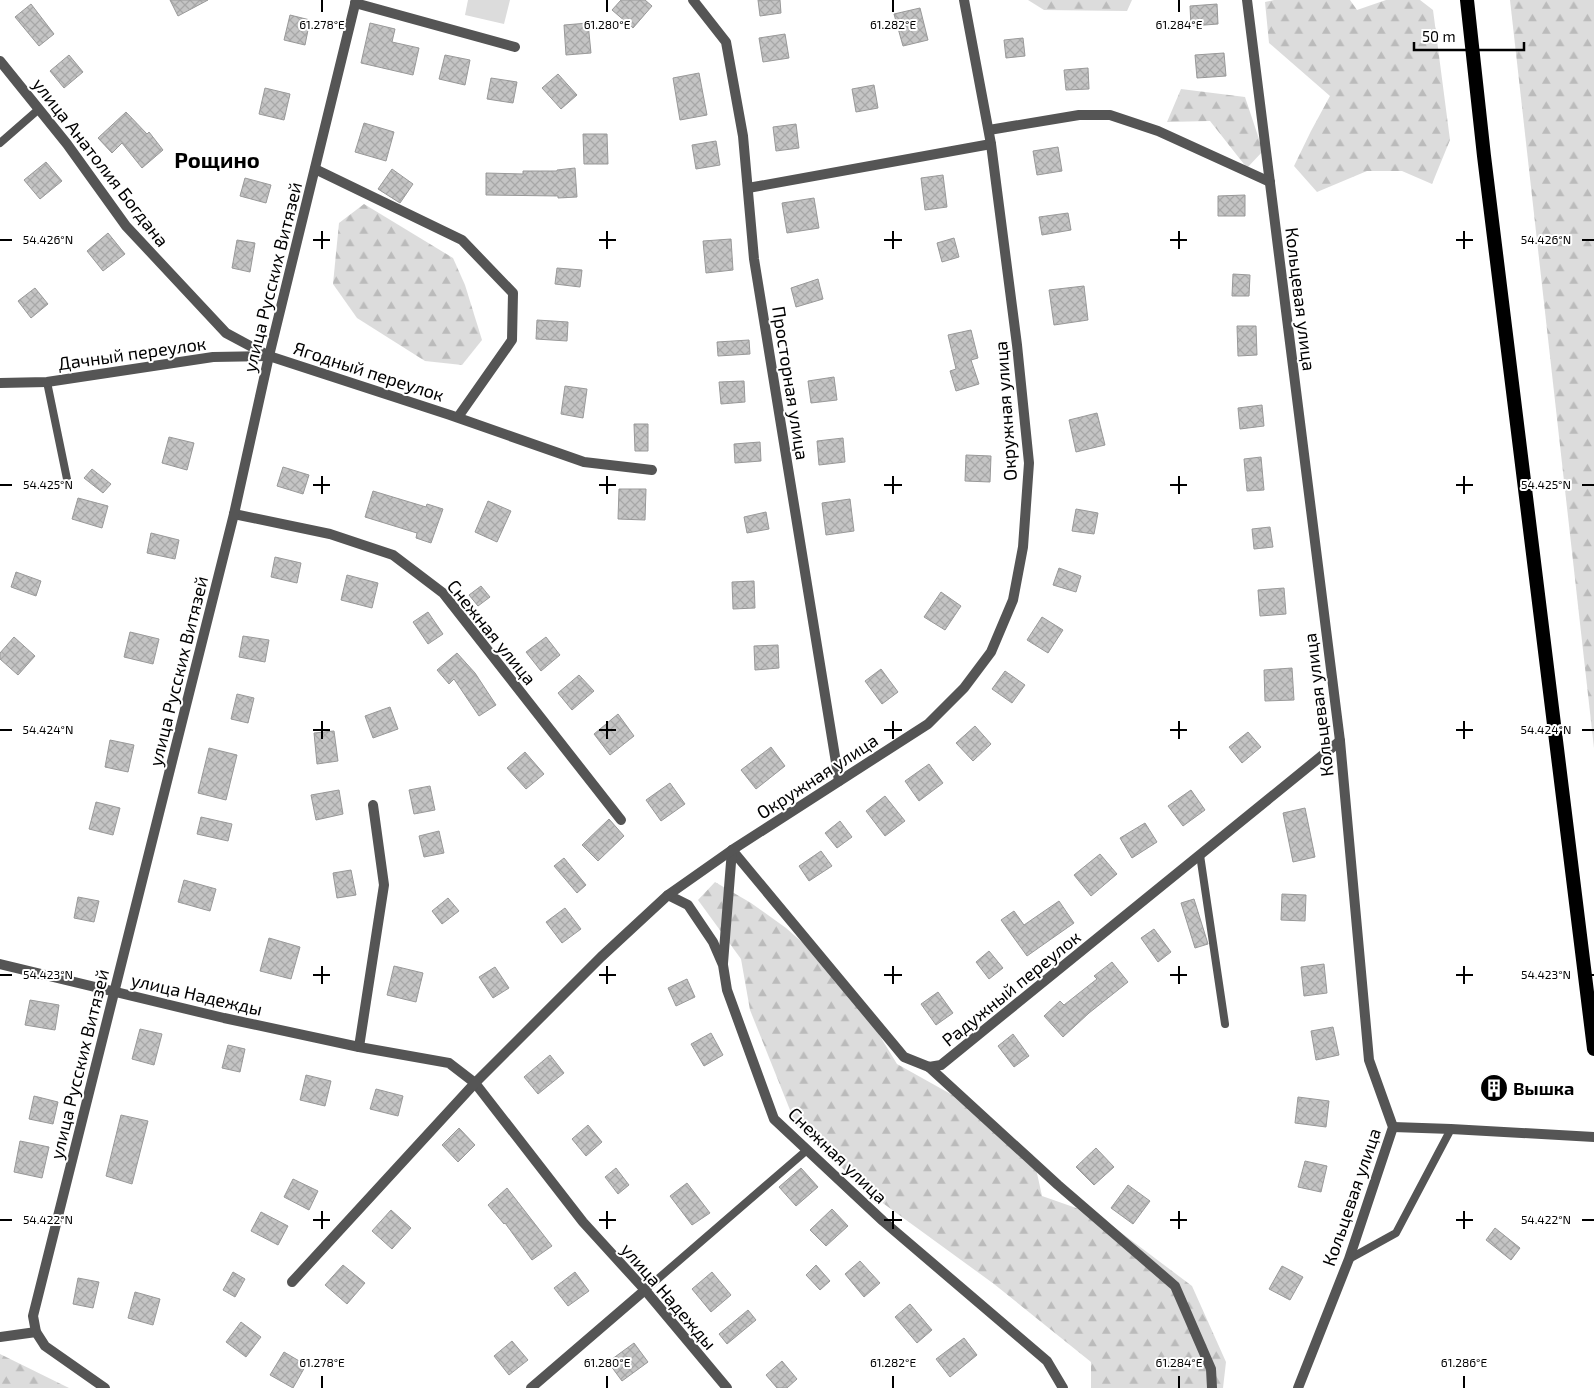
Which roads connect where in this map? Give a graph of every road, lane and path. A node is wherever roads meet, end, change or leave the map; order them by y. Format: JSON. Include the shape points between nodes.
{"nodes":[{"id":1,"x":693,"y":0,"type":"edge"},
{"id":2,"x":964,"y":0,"type":"edge"},
{"id":3,"x":1247,"y":0,"type":"edge"},
{"id":4,"x":1467,"y":0,"type":"edge"},
{"id":5,"x":355,"y":2,"type":"edge"},
{"id":6,"x":515,"y":48,"type":"dead end"},
{"id":7,"x":0,"y":61,"type":"edge"},
{"id":8,"x":39,"y":109,"type":"junction"},
{"id":9,"x":989,"y":130,"type":"junction"},
{"id":10,"x":0,"y":143,"type":"edge"},
{"id":11,"x":991,"y":144,"type":"junction"},
{"id":12,"x":315,"y":169,"type":"junction"},
{"id":13,"x":1270,"y":182,"type":"junction"},
{"id":14,"x":748,"y":188,"type":"junction"},
{"id":15,"x":269,"y":356,"type":"junction"},
{"id":16,"x":47,"y":382,"type":"junction"},
{"id":17,"x":0,"y":383,"type":"edge"},
{"id":18,"x":458,"y":417,"type":"junction"},
{"id":19,"x":652,"y":470,"type":"dead end"},
{"id":20,"x":68,"y":484,"type":"dead end"},
{"id":21,"x":234,"y":514,"type":"junction"},
{"id":22,"x":1340,"y":741,"type":"junction"},
{"id":23,"x":839,"y":781,"type":"junction"},
{"id":24,"x":373,"y":805,"type":"dead end"},
{"id":25,"x":621,"y":820,"type":"dead end"},
{"id":26,"x":732,"y":850,"type":"junction"},
{"id":27,"x":1200,"y":855,"type":"junction"},
{"id":28,"x":668,"y":895,"type":"junction"},
{"id":29,"x":0,"y":964,"type":"edge"},
{"id":30,"x":723,"y":964,"type":"junction"},
{"id":31,"x":114,"y":991,"type":"junction"},
{"id":32,"x":1225,"y":1024,"type":"dead end"},
{"id":33,"x":359,"y":1047,"type":"junction"},
{"id":34,"x":1594,"y":1049,"type":"edge"},
{"id":35,"x":929,"y":1067,"type":"junction"},
{"id":36,"x":475,"y":1083,"type":"junction"},
{"id":37,"x":1393,"y":1127,"type":"junction"},
{"id":38,"x":1451,"y":1129,"type":"junction"},
{"id":39,"x":1594,"y":1137,"type":"edge"},
{"id":40,"x":807,"y":1150,"type":"junction"},
{"id":41,"x":1348,"y":1260,"type":"junction"},
{"id":42,"x":292,"y":1282,"type":"dead end"},
{"id":43,"x":645,"y":1290,"type":"junction"},
{"id":44,"x":36,"y":1332,"type":"junction"},
{"id":45,"x":0,"y":1336,"type":"edge"},
{"id":46,"x":106,"y":1388,"type":"edge"},
{"id":47,"x":530,"y":1388,"type":"edge"},
{"id":48,"x":727,"y":1388,"type":"edge"},
{"id":49,"x":1063,"y":1388,"type":"edge"},
{"id":50,"x":1212,"y":1388,"type":"edge"},
{"id":51,"x":1298,"y":1388,"type":"edge"}],
"edges":[{"from":1,"to":14,"type":"street","name":"Просторная улица","via":[[726,42],[743,136]]},
{"from":2,"to":9,"type":"street","name":"Окружная улица"},
{"from":3,"to":13,"type":"street","name":"Кольцевая улица"},
{"from":4,"to":34,"type":"highway"},
{"from":5,"to":6,"type":"street"},
{"from":5,"to":12,"type":"street","name":"улица Русских Витязей"},
{"from":7,"to":8,"type":"street","name":"улица Анатолия Богдана"},
{"from":8,"to":10,"type":"lane"},
{"from":8,"to":15,"type":"street","name":"улица Анатолия Богдана","via":[[126,226],[226,333]]},
{"from":9,"to":11,"type":"street","name":"Окружная улица"},
{"from":9,"to":13,"type":"street","via":[[1079,115],[1110,115],[1158,132]]},
{"from":11,"to":14,"type":"street"},
{"from":11,"to":23,"type":"street","name":"Окружная улица","via":[[1029,463],[1023,547],[1013,600],[991,652],[964,688],[928,724]]},
{"from":12,"to":15,"type":"street","name":"улица Русских Витязей"},
{"from":12,"to":18,"type":"street","name":"Ягодный переулок","via":[[462,240],[513,293],[512,340]]},
{"from":13,"to":22,"type":"street","name":"Кольцевая улица"},
{"from":14,"to":23,"type":"street","name":"Просторная улица","via":[[756,269]]},
{"from":15,"to":16,"type":"street","name":"Дачный переулок","via":[[213,357]]},
{"from":15,"to":18,"type":"street","name":"Ягодный переулок"},
{"from":15,"to":21,"type":"street","name":"улица Русских Витязей"},
{"from":16,"to":17,"type":"street","name":"Дачный переулок"},
{"from":16,"to":20,"type":"lane"},
{"from":18,"to":19,"type":"street","name":"Ягодный переулок","via":[[584,462]]},
{"from":21,"to":25,"type":"street","name":"Снежная улица","via":[[330,534],[393,555],[443,593]]},
{"from":21,"to":31,"type":"street","name":"улица Русских Витязей"},
{"from":22,"to":27,"type":"street","name":"Радужный переулок"},
{"from":22,"to":37,"type":"street","name":"Кольцевая улица","via":[[1369,1060]]},
{"from":23,"to":26,"type":"street","name":"Окружная улица"},
{"from":24,"to":33,"type":"street","via":[[384,885]]},
{"from":26,"to":28,"type":"street","name":"Окружная улица"},
{"from":26,"to":30,"type":"street"},
{"from":26,"to":35,"type":"street","via":[[904,1057]]},
{"from":27,"to":32,"type":"lane"},
{"from":27,"to":35,"type":"street","name":"Радужный переулок","via":[[942,1065]]},
{"from":28,"to":30,"type":"street","name":"Снежная улица","via":[[688,905],[713,942]]},
{"from":28,"to":36,"type":"street","name":"Окружная улица"},
{"from":29,"to":31,"type":"street","name":"улица Надежды"},
{"from":30,"to":40,"type":"street","name":"Снежная улица","via":[[728,990],[774,1119]]},
{"from":31,"to":33,"type":"street","name":"улица Надежды"},
{"from":31,"to":44,"type":"street","name":"улица Русских Витязей","via":[[33,1316]]},
{"from":33,"to":36,"type":"street","name":"улица Надежды","via":[[449,1063]]},
{"from":35,"to":50,"type":"street","via":[[1175,1286],[1211,1369]]},
{"from":36,"to":42,"type":"street"},
{"from":36,"to":43,"type":"street","name":"улица Надежды","via":[[583,1222]]},
{"from":37,"to":38,"type":"street"},
{"from":37,"to":41,"type":"street","name":"Кольцевая улица"},
{"from":38,"to":39,"type":"street"},
{"from":38,"to":41,"type":"lane","via":[[1396,1232]]},
{"from":40,"to":43,"type":"lane"},
{"from":40,"to":49,"type":"street","name":"Снежная улица","via":[[883,1221],[1047,1361]]},
{"from":41,"to":51,"type":"street","name":"Кольцевая улица"},
{"from":43,"to":47,"type":"street"},
{"from":43,"to":48,"type":"street","name":"улица Надежды"},
{"from":44,"to":45,"type":"street"},
{"from":44,"to":46,"type":"street","via":[[45,1346]]}]}
